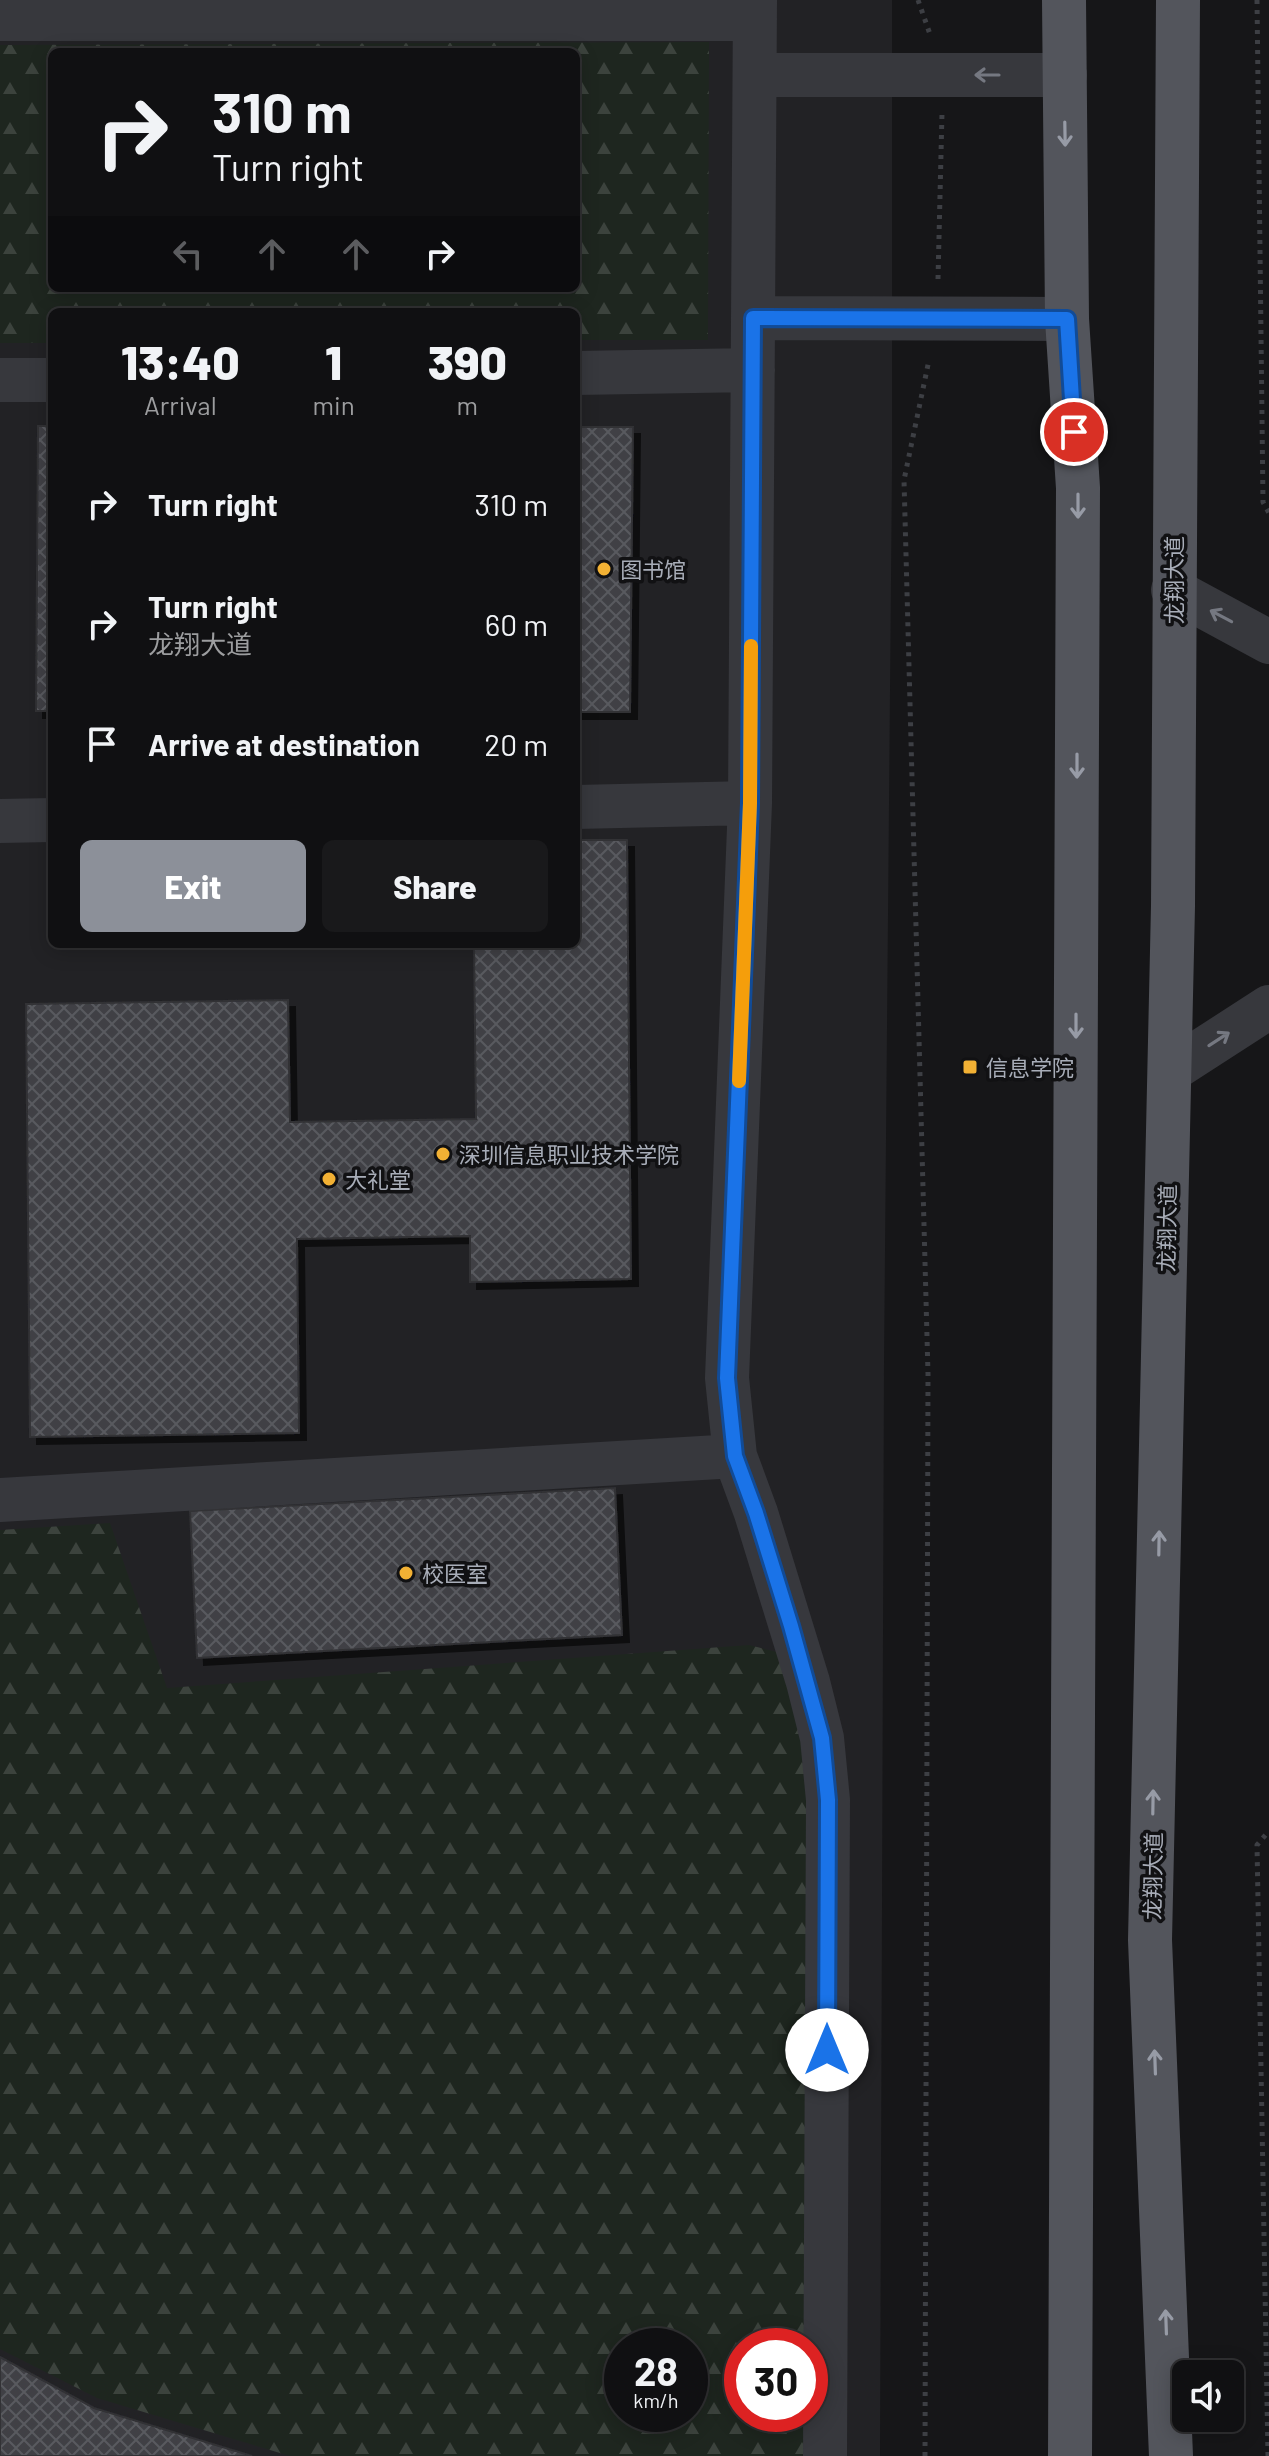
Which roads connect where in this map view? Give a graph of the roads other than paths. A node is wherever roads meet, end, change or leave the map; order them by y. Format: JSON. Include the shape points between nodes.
{"nodes":[{"id":1,"x":1064,"y":0,"type":"edge"},
{"id":2,"x":1178,"y":0,"type":"edge"},
{"id":3,"x":755,"y":10,"type":"edge"},
{"id":4,"x":0,"y":19,"type":"edge"},
{"id":5,"x":755,"y":75,"type":"junction"},
{"id":6,"x":1065,"y":75,"type":"junction"},
{"id":7,"x":753,"y":318,"type":"junction"},
{"id":8,"x":1067,"y":319,"type":"junction"},
{"id":9,"x":753,"y":370,"type":"junction"},
{"id":10,"x":580,"y":373,"type":"edge"},
{"id":11,"x":0,"y":380,"type":"edge"},
{"id":12,"x":48,"y":380,"type":"edge"},
{"id":13,"x":1173,"y":590,"type":"junction"},
{"id":14,"x":1269,"y":642,"type":"edge"},
{"id":15,"x":750,"y":803,"type":"junction"},
{"id":16,"x":580,"y":807,"type":"edge"},
{"id":17,"x":48,"y":820,"type":"edge"},
{"id":18,"x":0,"y":821,"type":"edge"},
{"id":19,"x":1269,"y":1007,"type":"edge"},
{"id":20,"x":1170,"y":1071,"type":"junction"},
{"id":21,"x":735,"y":1456,"type":"junction"},
{"id":22,"x":0,"y":1500,"type":"edge"},
{"id":23,"x":825,"y":2456,"type":"edge"},
{"id":24,"x":1070,"y":2456,"type":"edge"},
{"id":25,"x":1171,"y":2456,"type":"edge"}],
"edges":[{"from":1,"to":6,"type":"main road"},
{"from":2,"to":13,"type":"main road","name":"龙翔大道"},
{"from":3,"to":4,"type":"street"},
{"from":3,"to":5,"type":"street"},
{"from":6,"to":5,"type":"street","one_way":true},
{"from":5,"to":7,"type":"street"},
{"from":6,"to":8,"type":"main road","one_way":true},
{"from":7,"to":8,"type":"street"},
{"from":7,"to":9,"type":"street"},
{"from":8,"to":24,"type":"main road","one_way":true,"via":[[1078,488]]},
{"from":9,"to":10,"type":"street"},
{"from":9,"to":15,"type":"street"},
{"from":11,"to":12,"type":"street"},
{"from":14,"to":13,"type":"street","one_way":true},
{"from":13,"to":20,"type":"main road","name":"龙翔大道"},
{"from":15,"to":16,"type":"street"},
{"from":15,"to":21,"type":"street","via":[[727,1378]]},
{"from":17,"to":18,"type":"street"},
{"from":20,"to":19,"type":"street","one_way":true},
{"from":25,"to":20,"type":"main road","name":"龙翔大道","one_way":true,"via":[[1150,1940]]},
{"from":21,"to":22,"type":"street"},
{"from":21,"to":23,"type":"street","via":[[808,1682],[822,1738],[828,1800]]}]}
